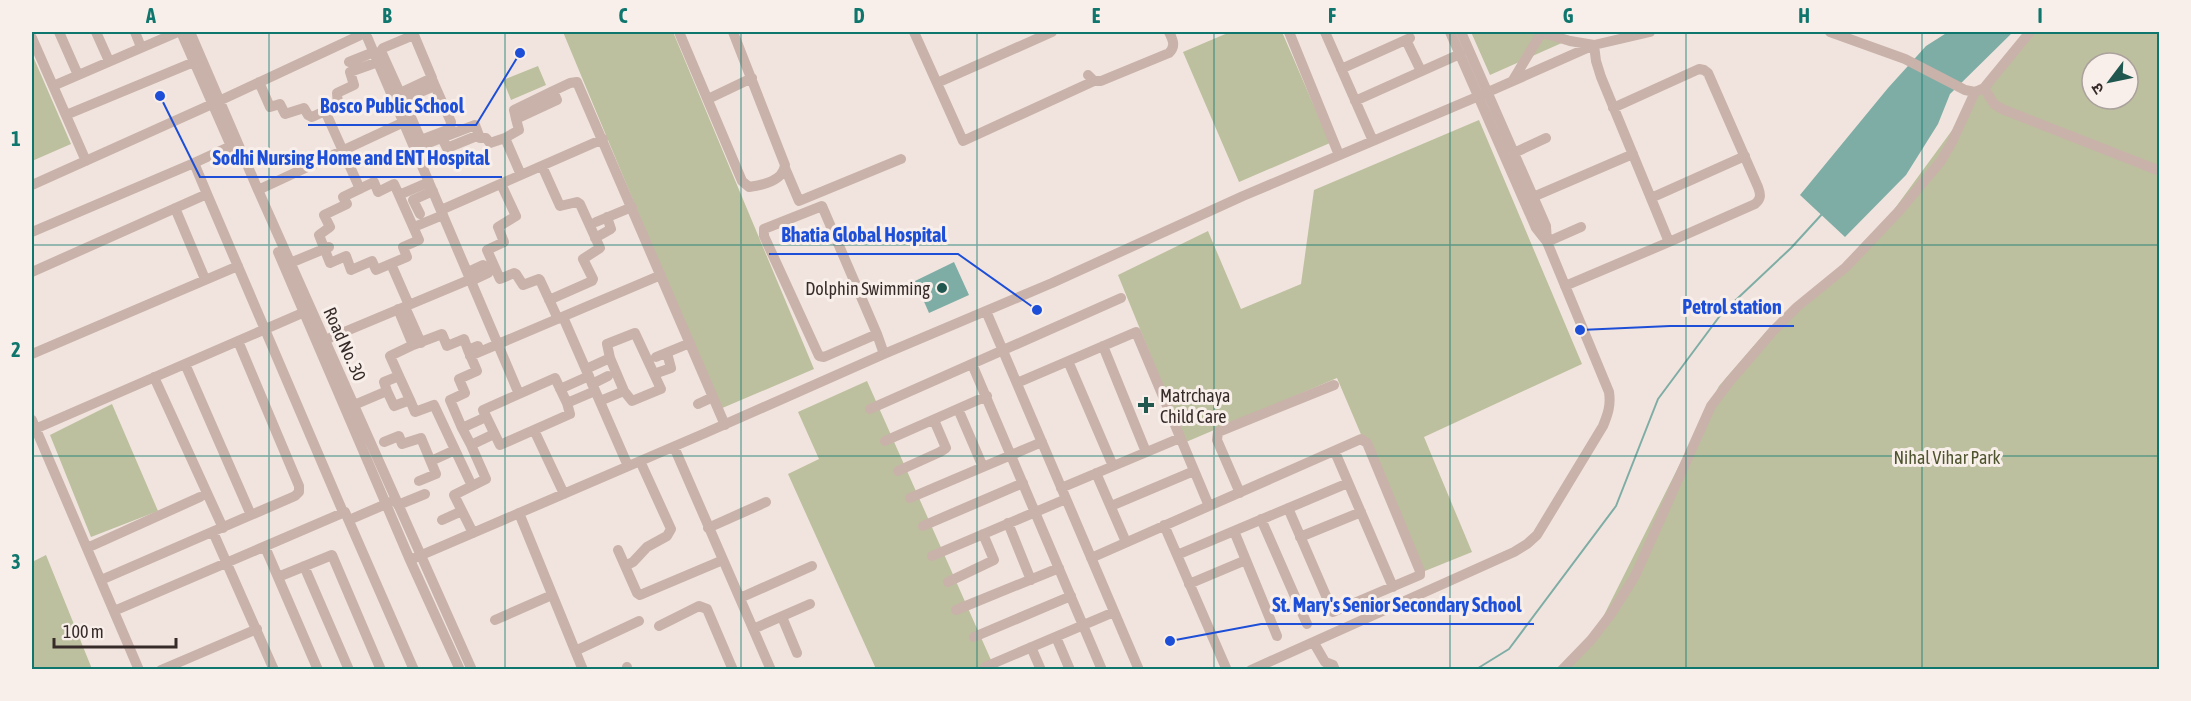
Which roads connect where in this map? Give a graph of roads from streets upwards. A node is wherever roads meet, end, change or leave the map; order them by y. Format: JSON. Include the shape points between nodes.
{"nodes":[{"id":1,"x":59,"y":32,"type":"edge"},
{"id":2,"x":96,"y":32,"type":"edge"},
{"id":3,"x":135,"y":32,"type":"edge"},
{"id":4,"x":179,"y":32,"type":"edge"},
{"id":5,"x":190,"y":32,"type":"edge"},
{"id":6,"x":366,"y":32,"type":"edge"},
{"id":7,"x":679,"y":32,"type":"edge"},
{"id":8,"x":734,"y":32,"type":"edge"},
{"id":9,"x":914,"y":32,"type":"edge"},
{"id":10,"x":1052,"y":32,"type":"edge"},
{"id":11,"x":1169,"y":32,"type":"edge"},
{"id":12,"x":1289,"y":32,"type":"edge"},
{"id":13,"x":1324,"y":32,"type":"edge"},
{"id":14,"x":1450,"y":32,"type":"edge"},
{"id":15,"x":1461,"y":32,"type":"edge"},
{"id":16,"x":1542,"y":32,"type":"edge"},
{"id":17,"x":1650,"y":32,"type":"edge"},
{"id":18,"x":1830,"y":32,"type":"edge"},
{"id":19,"x":2030,"y":32,"type":"edge"},
{"id":20,"x":411,"y":34,"type":"edge"},
{"id":21,"x":1618,"y":35,"type":"edge"},
{"id":22,"x":32,"y":38,"type":"edge"},
{"id":23,"x":1594,"y":45,"type":"junction"},
{"id":24,"x":141,"y":47,"type":"junction"},
{"id":25,"x":1460,"y":54,"type":"junction"},
{"id":26,"x":376,"y":57,"type":"junction"},
{"id":27,"x":109,"y":61,"type":"junction"},
{"id":28,"x":194,"y":62,"type":"junction"},
{"id":29,"x":349,"y":62,"type":"dead end"},
{"id":30,"x":1341,"y":69,"type":"junction"},
{"id":31,"x":1421,"y":71,"type":"junction"},
{"id":32,"x":78,"y":75,"type":"junction"},
{"id":33,"x":752,"y":78,"type":"junction"},
{"id":34,"x":1512,"y":81,"type":"junction"},
{"id":35,"x":259,"y":82,"type":"junction"},
{"id":36,"x":433,"y":82,"type":"junction"},
{"id":37,"x":937,"y":83,"type":"junction"},
{"id":38,"x":52,"y":86,"type":"junction"},
{"id":39,"x":1975,"y":90,"type":"junction"},
{"id":40,"x":1483,"y":94,"type":"junction"},
{"id":41,"x":399,"y":97,"type":"junction"},
{"id":42,"x":708,"y":99,"type":"junction"},
{"id":43,"x":1355,"y":101,"type":"junction"},
{"id":44,"x":216,"y":102,"type":"junction"},
{"id":45,"x":1613,"y":108,"type":"junction"},
{"id":46,"x":325,"y":111,"type":"junction"},
{"id":47,"x":66,"y":115,"type":"junction"},
{"id":48,"x":404,"y":122,"type":"junction"},
{"id":49,"x":505,"y":138,"type":"junction"},
{"id":50,"x":1546,"y":138,"type":"dead end"},
{"id":51,"x":603,"y":139,"type":"junction"},
{"id":52,"x":1373,"y":141,"type":"junction"},
{"id":53,"x":231,"y":146,"type":"junction"},
{"id":54,"x":415,"y":148,"type":"junction"},
{"id":55,"x":343,"y":151,"type":"junction"},
{"id":56,"x":1514,"y":153,"type":"junction"},
{"id":57,"x":1633,"y":154,"type":"junction"},
{"id":58,"x":1339,"y":155,"type":"junction"},
{"id":59,"x":1745,"y":156,"type":"junction"},
{"id":60,"x":901,"y":159,"type":"dead end"},
{"id":61,"x":86,"y":160,"type":"junction"},
{"id":62,"x":194,"y":163,"type":"junction"},
{"id":63,"x":542,"y":166,"type":"junction"},
{"id":64,"x":785,"y":168,"type":"junction"},
{"id":65,"x":2160,"y":171,"type":"edge"},
{"id":66,"x":521,"y":175,"type":"junction"},
{"id":67,"x":501,"y":184,"type":"junction"},
{"id":68,"x":32,"y":185,"type":"edge"},
{"id":69,"x":431,"y":187,"type":"junction"},
{"id":70,"x":360,"y":189,"type":"junction"},
{"id":71,"x":258,"y":190,"type":"junction"},
{"id":72,"x":207,"y":194,"type":"junction"},
{"id":73,"x":399,"y":195,"type":"junction"},
{"id":74,"x":1533,"y":197,"type":"junction"},
{"id":75,"x":1651,"y":198,"type":"junction"},
{"id":76,"x":632,"y":207,"type":"junction"},
{"id":77,"x":175,"y":208,"type":"junction"},
{"id":78,"x":442,"y":212,"type":"junction"},
{"id":79,"x":420,"y":214,"type":"dead end"},
{"id":80,"x":608,"y":217,"type":"junction"},
{"id":81,"x":596,"y":222,"type":"dead end"},
{"id":82,"x":414,"y":227,"type":"junction"},
{"id":83,"x":1581,"y":227,"type":"dead end"},
{"id":84,"x":32,"y":232,"type":"edge"},
{"id":85,"x":324,"y":236,"type":"dead end"},
{"id":86,"x":595,"y":237,"type":"junction"},
{"id":87,"x":1547,"y":242,"type":"junction"},
{"id":88,"x":1669,"y":242,"type":"junction"},
{"id":89,"x":328,"y":250,"type":"junction"},
{"id":90,"x":290,"y":263,"type":"junction"},
{"id":91,"x":391,"y":264,"type":"junction"},
{"id":92,"x":238,"y":266,"type":"junction"},
{"id":93,"x":491,"y":267,"type":"junction"},
{"id":94,"x":32,"y":272,"type":"edge"},
{"id":95,"x":661,"y":275,"type":"junction"},
{"id":96,"x":470,"y":278,"type":"junction"},
{"id":97,"x":205,"y":279,"type":"junction"},
{"id":98,"x":592,"y":281,"type":"junction"},
{"id":99,"x":1565,"y":286,"type":"junction"},
{"id":100,"x":1121,"y":298,"type":"dead end"},
{"id":101,"x":549,"y":300,"type":"junction"},
{"id":102,"x":601,"y":300,"type":"junction"},
{"id":103,"x":404,"y":307,"type":"junction"},
{"id":104,"x":307,"y":311,"type":"junction"},
{"id":105,"x":986,"y":311,"type":"junction"},
{"id":106,"x":560,"y":318,"type":"junction"},
{"id":107,"x":264,"y":330,"type":"junction"},
{"id":108,"x":877,"y":334,"type":"junction"},
{"id":109,"x":325,"y":340,"type":"junction"},
{"id":110,"x":238,"y":341,"type":"junction"},
{"id":111,"x":496,"y":342,"type":"junction"},
{"id":112,"x":690,"y":343,"type":"junction"},
{"id":113,"x":417,"y":344,"type":"junction"},
{"id":114,"x":1103,"y":346,"type":"junction"},
{"id":115,"x":1003,"y":350,"type":"junction"},
{"id":116,"x":469,"y":353,"type":"junction"},
{"id":117,"x":667,"y":353,"type":"junction"},
{"id":118,"x":32,"y":354,"type":"edge"},
{"id":119,"x":884,"y":354,"type":"junction"},
{"id":120,"x":656,"y":357,"type":"dead end"},
{"id":121,"x":610,"y":358,"type":"junction"},
{"id":122,"x":1068,"y":361,"type":"junction"},
{"id":123,"x":972,"y":363,"type":"junction"},
{"id":124,"x":185,"y":364,"type":"junction"},
{"id":125,"x":654,"y":374,"type":"junction"},
{"id":126,"x":399,"y":376,"type":"junction"},
{"id":127,"x":608,"y":376,"type":"dead end"},
{"id":128,"x":154,"y":377,"type":"junction"},
{"id":129,"x":1017,"y":383,"type":"junction"},
{"id":130,"x":592,"y":384,"type":"junction"},
{"id":131,"x":1334,"y":385,"type":"dead end"},
{"id":132,"x":560,"y":389,"type":"junction"},
{"id":133,"x":387,"y":391,"type":"junction"},
{"id":134,"x":624,"y":391,"type":"junction"},
{"id":135,"x":519,"y":394,"type":"junction"},
{"id":136,"x":987,"y":396,"type":"junction"},
{"id":137,"x":713,"y":397,"type":"junction"},
{"id":138,"x":410,"y":400,"type":"junction"},
{"id":139,"x":567,"y":403,"type":"junction"},
{"id":140,"x":698,"y":404,"type":"dead end"},
{"id":141,"x":870,"y":409,"type":"dead end"},
{"id":142,"x":958,"y":409,"type":"junction"},
{"id":143,"x":353,"y":411,"type":"junction"},
{"id":144,"x":486,"y":417,"type":"junction"},
{"id":145,"x":934,"y":420,"type":"junction"},
{"id":146,"x":724,"y":424,"type":"junction"},
{"id":147,"x":33,"y":425,"type":"edge"},
{"id":148,"x":462,"y":428,"type":"junction"},
{"id":149,"x":534,"y":430,"type":"junction"},
{"id":150,"x":494,"y":434,"type":"junction"},
{"id":151,"x":1179,"y":438,"type":"junction"},
{"id":152,"x":885,"y":441,"type":"dead end"},
{"id":153,"x":384,"y":442,"type":"dead end"},
{"id":154,"x":1042,"y":442,"type":"junction"},
{"id":155,"x":471,"y":445,"type":"junction"},
{"id":156,"x":37,"y":446,"type":"edge"},
{"id":157,"x":674,"y":447,"type":"junction"},
{"id":158,"x":455,"y":450,"type":"junction"},
{"id":159,"x":1146,"y":452,"type":"junction"},
{"id":160,"x":1335,"y":452,"type":"junction"},
{"id":161,"x":1011,"y":455,"type":"junction"},
{"id":162,"x":431,"y":461,"type":"junction"},
{"id":163,"x":640,"y":461,"type":"junction"},
{"id":164,"x":628,"y":466,"type":"junction"},
{"id":165,"x":1113,"y":466,"type":"junction"},
{"id":166,"x":983,"y":467,"type":"junction"},
{"id":167,"x":898,"y":471,"type":"dead end"},
{"id":168,"x":1194,"y":471,"type":"junction"},
{"id":169,"x":1096,"y":473,"type":"junction"},
{"id":170,"x":419,"y":481,"type":"dead end"},
{"id":171,"x":1023,"y":483,"type":"junction"},
{"id":172,"x":1348,"y":483,"type":"junction"},
{"id":173,"x":472,"y":486,"type":"junction"},
{"id":174,"x":1061,"y":488,"type":"junction"},
{"id":175,"x":1240,"y":493,"type":"junction"},
{"id":176,"x":425,"y":494,"type":"dead end"},
{"id":177,"x":564,"y":494,"type":"junction"},
{"id":178,"x":200,"y":497,"type":"dead end"},
{"id":179,"x":910,"y":498,"type":"dead end"},
{"id":180,"x":1066,"y":499,"type":"junction"},
{"id":181,"x":766,"y":502,"type":"dead end"},
{"id":182,"x":394,"y":503,"type":"junction"},
{"id":183,"x":1111,"y":506,"type":"junction"},
{"id":184,"x":1209,"y":506,"type":"junction"},
{"id":185,"x":1288,"y":508,"type":"junction"},
{"id":186,"x":462,"y":511,"type":"junction"},
{"id":187,"x":1035,"y":512,"type":"junction"},
{"id":188,"x":1361,"y":512,"type":"junction"},
{"id":189,"x":519,"y":513,"type":"junction"},
{"id":190,"x":251,"y":515,"type":"junction"},
{"id":191,"x":346,"y":516,"type":"junction"},
{"id":192,"x":1261,"y":519,"type":"junction"},
{"id":193,"x":442,"y":520,"type":"dead end"},
{"id":194,"x":1008,"y":523,"type":"junction"},
{"id":195,"x":1164,"y":525,"type":"junction"},
{"id":196,"x":923,"y":526,"type":"dead end"},
{"id":197,"x":708,"y":528,"type":"junction"},
{"id":198,"x":218,"y":530,"type":"junction"},
{"id":199,"x":1234,"y":531,"type":"junction"},
{"id":200,"x":473,"y":533,"type":"junction"},
{"id":201,"x":983,"y":534,"type":"junction"},
{"id":202,"x":1300,"y":537,"type":"junction"},
{"id":203,"x":1126,"y":542,"type":"junction"},
{"id":204,"x":265,"y":547,"type":"junction"},
{"id":205,"x":87,"y":548,"type":"junction"},
{"id":206,"x":618,"y":550,"type":"dead end"},
{"id":207,"x":1177,"y":555,"type":"junction"},
{"id":208,"x":932,"y":556,"type":"dead end"},
{"id":209,"x":415,"y":558,"type":"junction"},
{"id":210,"x":1091,"y":558,"type":"junction"},
{"id":211,"x":723,"y":560,"type":"junction"},
{"id":212,"x":1246,"y":560,"type":"junction"},
{"id":213,"x":226,"y":564,"type":"junction"},
{"id":214,"x":304,"y":566,"type":"junction"},
{"id":215,"x":625,"y":566,"type":"junction"},
{"id":216,"x":812,"y":566,"type":"dead end"},
{"id":217,"x":1059,"y":568,"type":"junction"},
{"id":218,"x":278,"y":577,"type":"junction"},
{"id":219,"x":101,"y":580,"type":"junction"},
{"id":220,"x":1031,"y":580,"type":"junction"},
{"id":221,"x":948,"y":582,"type":"dead end"},
{"id":222,"x":1189,"y":584,"type":"junction"},
{"id":223,"x":1393,"y":587,"type":"junction"},
{"id":224,"x":552,"y":595,"type":"junction"},
{"id":225,"x":1071,"y":596,"type":"junction"},
{"id":226,"x":740,"y":598,"type":"junction"},
{"id":227,"x":810,"y":604,"type":"dead end"},
{"id":228,"x":956,"y":610,"type":"dead end"},
{"id":229,"x":114,"y":611,"type":"junction"},
{"id":230,"x":1114,"y":612,"type":"junction"},
{"id":231,"x":782,"y":616,"type":"junction"},
{"id":232,"x":495,"y":620,"type":"dead end"},
{"id":233,"x":639,"y":621,"type":"dead end"},
{"id":234,"x":1307,"y":624,"type":"dead end"},
{"id":235,"x":1083,"y":625,"type":"junction"},
{"id":236,"x":659,"y":626,"type":"dead end"},
{"id":237,"x":753,"y":629,"type":"junction"},
{"id":238,"x":257,"y":630,"type":"junction"},
{"id":239,"x":1277,"y":636,"type":"dead end"},
{"id":240,"x":974,"y":637,"type":"dead end"},
{"id":241,"x":1056,"y":637,"type":"junction"},
{"id":242,"x":1314,"y":643,"type":"junction"},
{"id":243,"x":1031,"y":647,"type":"junction"},
{"id":244,"x":575,"y":651,"type":"junction"},
{"id":245,"x":796,"y":653,"type":"dead end"},
{"id":246,"x":1323,"y":666,"type":"edge"},
{"id":247,"x":985,"y":667,"type":"dead end"},
{"id":248,"x":767,"y":668,"type":"edge"},
{"id":249,"x":1226,"y":668,"type":"edge"},
{"id":250,"x":139,"y":669,"type":"edge"},
{"id":251,"x":161,"y":669,"type":"edge"},
{"id":252,"x":274,"y":669,"type":"edge"},
{"id":253,"x":318,"y":669,"type":"edge"},
{"id":254,"x":349,"y":669,"type":"edge"},
{"id":255,"x":381,"y":669,"type":"edge"},
{"id":256,"x":414,"y":669,"type":"edge"},
{"id":257,"x":460,"y":669,"type":"edge"},
{"id":258,"x":472,"y":669,"type":"edge"},
{"id":259,"x":583,"y":669,"type":"edge"},
{"id":260,"x":734,"y":669,"type":"edge"},
{"id":261,"x":1041,"y":669,"type":"edge"},
{"id":262,"x":1070,"y":669,"type":"edge"},
{"id":263,"x":1102,"y":669,"type":"edge"},
{"id":264,"x":1136,"y":669,"type":"edge"},
{"id":265,"x":1251,"y":669,"type":"edge"},
{"id":266,"x":1335,"y":669,"type":"edge"},
{"id":267,"x":1562,"y":669,"type":"edge"}],
"edges":[{"from":1,"to":32,"type":"street"},
{"from":2,"to":27,"type":"street"},
{"from":3,"to":24,"type":"street"},
{"from":4,"to":24,"type":"street"},
{"from":4,"to":28,"type":"street","name":"Road No. 30"},
{"from":5,"to":44,"type":"street","name":"Road No. 30"},
{"from":6,"to":26,"type":"street"},
{"from":6,"to":35,"type":"street"},
{"from":7,"to":42,"type":"street"},
{"from":8,"to":33,"type":"street"},
{"from":9,"to":37,"type":"street"},
{"from":10,"to":37,"type":"street"},
{"from":11,"to":37,"type":"street","via":[[1174,43],[1169,53],[1101,81],[1091,78],[963,141]]},
{"from":12,"to":58,"type":"street"},
{"from":13,"to":30,"type":"street"},
{"from":14,"to":25,"type":"street"},
{"from":15,"to":40,"type":"street"},
{"from":16,"to":23,"type":"street"},
{"from":16,"to":34,"type":"street"},
{"from":17,"to":21,"type":"street"},
{"from":18,"to":39,"type":"street"},
{"from":19,"to":39,"type":"street"},
{"from":20,"to":36,"type":"street"},
{"from":20,"to":41,"type":"street","via":[[381,51]]},
{"from":21,"to":23,"type":"street"},
{"from":22,"to":38,"type":"street"},
{"from":23,"to":34,"type":"street"},
{"from":23,"to":45,"type":"street"},
{"from":24,"to":27,"type":"street"},
{"from":25,"to":31,"type":"street"},
{"from":25,"to":40,"type":"street"},
{"from":26,"to":29,"type":"street"},
{"from":26,"to":41,"type":"street"},
{"from":26,"to":46,"type":"street","via":[[350,72],[354,85],[337,93],[339,104]]},
{"from":27,"to":32,"type":"street"},
{"from":28,"to":44,"type":"street","name":"Road No. 30"},
{"from":28,"to":47,"type":"street"},
{"from":30,"to":31,"type":"street","via":[[1408,39]]},
{"from":30,"to":43,"type":"street"},
{"from":31,"to":43,"type":"street"},
{"from":32,"to":38,"type":"street"},
{"from":33,"to":42,"type":"street"},
{"from":33,"to":64,"type":"street"},
{"from":34,"to":40,"type":"street"},
{"from":35,"to":44,"type":"street"},
{"from":35,"to":46,"type":"street","via":[[270,107],[279,104],[285,114],[302,107],[310,117]]},
{"from":36,"to":41,"type":"street"},
{"from":36,"to":41,"type":"street","via":[[452,122],[450,129],[421,140]]},
{"from":38,"to":47,"type":"street"},
{"from":39,"to":65,"type":"street","via":[[2002,109]]},
{"from":39,"to":267,"type":"street","via":[[1947,151],[1900,210],[1846,267],[1774,330],[1712,406],[1635,576],[1605,623]]},
{"from":40,"to":52,"type":"street"},
{"from":40,"to":56,"type":"street"},
{"from":40,"to":87,"type":"street","via":[[1536,228]]},
{"from":41,"to":48,"type":"street"},
{"from":42,"to":64,"type":"street","via":[[744,184],[753,187],[777,178]]},
{"from":43,"to":52,"type":"street"},
{"from":44,"to":53,"type":"street","name":"Road No. 30"},
{"from":44,"to":61,"type":"street"},
{"from":44,"to":71,"type":"street","name":"Road No. 30"},
{"from":45,"to":57,"type":"street"},
{"from":45,"to":59,"type":"street","via":[[1704,70]]},
{"from":46,"to":55,"type":"street"},
{"from":47,"to":61,"type":"street"},
{"from":48,"to":54,"type":"street"},
{"from":48,"to":55,"type":"street"},
{"from":49,"to":51,"type":"street","via":[[519,130],[516,119],[557,100],[553,91],[577,82]]},
{"from":49,"to":54,"type":"street","via":[[490,143],[480,138],[475,125]]},
{"from":49,"to":66,"type":"street"},
{"from":50,"to":56,"type":"street"},
{"from":51,"to":63,"type":"street"},
{"from":51,"to":76,"type":"street"},
{"from":52,"to":58,"type":"street"},
{"from":53,"to":62,"type":"street"},
{"from":53,"to":104,"type":"street","name":"Road No. 30"},
{"from":54,"to":69,"type":"street"},
{"from":55,"to":70,"type":"street"},
{"from":55,"to":71,"type":"street"},
{"from":56,"to":74,"type":"street"},
{"from":57,"to":74,"type":"street"},
{"from":57,"to":75,"type":"street"},
{"from":58,"to":105,"type":"street"},
{"from":59,"to":75,"type":"street"},
{"from":59,"to":88,"type":"street","via":[[1760,200]]},
{"from":60,"to":64,"type":"street","via":[[799,201]]},
{"from":61,"to":68,"type":"street"},
{"from":62,"to":72,"type":"street"},
{"from":62,"to":84,"type":"street"},
{"from":63,"to":66,"type":"street"},
{"from":63,"to":86,"type":"street","via":[[558,204],[579,202]]},
{"from":66,"to":67,"type":"street"},
{"from":67,"to":78,"type":"street"},
{"from":67,"to":93,"type":"street","via":[[516,216],[498,227],[504,242],[487,250]]},
{"from":69,"to":73,"type":"street"},
{"from":69,"to":78,"type":"street"},
{"from":69,"to":79,"type":"street","via":[[413,200]]},
{"from":70,"to":73,"type":"street","via":[[374,183],[378,192],[394,184]]},
{"from":70,"to":89,"type":"street","via":[[343,197],[347,204],[324,215],[330,227],[319,236]]},
{"from":71,"to":90,"type":"street","name":"Road No. 30"},
{"from":72,"to":77,"type":"street"},
{"from":72,"to":92,"type":"street"},
{"from":73,"to":82,"type":"street"},
{"from":74,"to":87,"type":"street","via":[[1546,226]]},
{"from":75,"to":88,"type":"street"},
{"from":76,"to":80,"type":"street"},
{"from":76,"to":95,"type":"street"},
{"from":77,"to":94,"type":"street"},
{"from":77,"to":97,"type":"street"},
{"from":78,"to":82,"type":"street"},
{"from":78,"to":96,"type":"street"},
{"from":80,"to":81,"type":"street"},
{"from":80,"to":86,"type":"street","via":[[611,230]]},
{"from":82,"to":91,"type":"street","via":[[419,240],[403,247],[407,256]]},
{"from":83,"to":87,"type":"street"},
{"from":85,"to":89,"type":"street"},
{"from":86,"to":98,"type":"street","via":[[600,248],[584,259]]},
{"from":87,"to":99,"type":"street"},
{"from":88,"to":99,"type":"street"},
{"from":89,"to":90,"type":"street"},
{"from":89,"to":91,"type":"street","via":[[330,263],[346,256],[351,270],[372,261],[376,270]]},
{"from":90,"to":104,"type":"street","name":"Road No. 30"},
{"from":91,"to":103,"type":"street"},
{"from":92,"to":97,"type":"street"},
{"from":92,"to":107,"type":"street"},
{"from":93,"to":96,"type":"street","via":[[488,273]]},
{"from":93,"to":101,"type":"street","via":[[500,279],[515,273],[524,285],[539,279]]},
{"from":95,"to":102,"type":"street"},
{"from":95,"to":112,"type":"street"},
{"from":96,"to":103,"type":"street"},
{"from":96,"to":111,"type":"street"},
{"from":97,"to":118,"type":"street"},
{"from":98,"to":101,"type":"street"},
{"from":98,"to":102,"type":"street"},
{"from":99,"to":242,"type":"street","via":[[1610,401],[1603,426],[1537,535],[1514,552]]},
{"from":100,"to":115,"type":"street"},
{"from":101,"to":106,"type":"street"},
{"from":102,"to":106,"type":"street"},
{"from":103,"to":109,"type":"street"},
{"from":103,"to":113,"type":"street"},
{"from":104,"to":107,"type":"street"},
{"from":104,"to":109,"type":"street","name":"Road No. 30"},
{"from":104,"to":143,"type":"street","name":"Road No. 30"},
{"from":105,"to":115,"type":"street"},
{"from":105,"to":119,"type":"street"},
{"from":106,"to":111,"type":"street"},
{"from":106,"to":130,"type":"street"},
{"from":107,"to":110,"type":"street"},
{"from":107,"to":191,"type":"street"},
{"from":108,"to":108,"type":"street","via":[[822,206],[764,230],[819,356],[825,357]]},
{"from":108,"to":119,"type":"street"},
{"from":109,"to":143,"type":"street","name":"Road No. 30"},
{"from":110,"to":124,"type":"street"},
{"from":110,"to":190,"type":"street","via":[[299,486],[295,496]]},
{"from":111,"to":116,"type":"street"},
{"from":111,"to":135,"type":"street"},
{"from":112,"to":117,"type":"street"},
{"from":112,"to":137,"type":"street"},
{"from":113,"to":116,"type":"street","via":[[442,334],[447,346],[464,339]]},
{"from":113,"to":126,"type":"street","via":[[390,356]]},
{"from":114,"to":122,"type":"street"},
{"from":114,"to":151,"type":"street","via":[[1136,332]]},
{"from":114,"to":159,"type":"street"},
{"from":115,"to":123,"type":"street"},
{"from":115,"to":129,"type":"street"},
{"from":116,"to":148,"type":"street","via":[[477,371],[459,379],[465,393],[450,400]]},
{"from":117,"to":120,"type":"street"},
{"from":117,"to":125,"type":"street","via":[[671,368]]},
{"from":119,"to":146,"type":"street"},
{"from":121,"to":125,"type":"street","via":[[606,345],[635,333]]},
{"from":121,"to":130,"type":"street"},
{"from":121,"to":134,"type":"street"},
{"from":122,"to":129,"type":"street"},
{"from":122,"to":165,"type":"street"},
{"from":123,"to":136,"type":"street"},
{"from":123,"to":141,"type":"street"},
{"from":124,"to":128,"type":"street"},
{"from":124,"to":190,"type":"street"},
{"from":125,"to":134,"type":"street","via":[[661,389],[658,391],[631,402]]},
{"from":126,"to":133,"type":"street","via":[[384,382]]},
{"from":126,"to":138,"type":"street"},
{"from":127,"to":130,"type":"street"},
{"from":128,"to":147,"type":"street"},
{"from":128,"to":198,"type":"street"},
{"from":129,"to":154,"type":"street"},
{"from":130,"to":132,"type":"street"},
{"from":130,"to":134,"type":"street"},
{"from":130,"to":139,"type":"street"},
{"from":130,"to":164,"type":"street"},
{"from":131,"to":175,"type":"street","via":[[1218,432],[1217,440]]},
{"from":132,"to":135,"type":"street","via":[[555,378]]},
{"from":132,"to":139,"type":"street"},
{"from":133,"to":138,"type":"street","via":[[394,406]]},
{"from":133,"to":143,"type":"street"},
{"from":135,"to":144,"type":"street","via":[[483,410]]},
{"from":136,"to":142,"type":"street"},
{"from":136,"to":161,"type":"street"},
{"from":137,"to":140,"type":"street"},
{"from":137,"to":146,"type":"street"},
{"from":138,"to":158,"type":"street","via":[[416,412],[434,405]]},
{"from":139,"to":149,"type":"street","via":[[570,414]]},
{"from":142,"to":145,"type":"street"},
{"from":142,"to":166,"type":"street"},
{"from":143,"to":182,"type":"street","name":"Road No. 30"},
{"from":144,"to":148,"type":"street"},
{"from":144,"to":150,"type":"street"},
{"from":145,"to":152,"type":"street"},
{"from":145,"to":167,"type":"street","via":[[945,448]]},
{"from":146,"to":157,"type":"street"},
{"from":147,"to":156,"type":"street"},
{"from":148,"to":155,"type":"street"},
{"from":149,"to":150,"type":"street","via":[[500,445]]},
{"from":149,"to":177,"type":"street"},
{"from":150,"to":155,"type":"street"},
{"from":151,"to":159,"type":"street"},
{"from":151,"to":168,"type":"street"},
{"from":153,"to":162,"type":"street","via":[[399,436],[402,444],[422,438]]},
{"from":154,"to":161,"type":"street"},
{"from":154,"to":174,"type":"street"},
{"from":155,"to":173,"type":"street","via":[[486,479]]},
{"from":156,"to":205,"type":"street"},
{"from":157,"to":163,"type":"street"},
{"from":157,"to":197,"type":"street"},
{"from":158,"to":162,"type":"street"},
{"from":158,"to":173,"type":"street"},
{"from":159,"to":165,"type":"street"},
{"from":160,"to":172,"type":"street"},
{"from":160,"to":175,"type":"street"},
{"from":160,"to":223,"type":"street","via":[[1361,439],[1367,443],[1420,571],[1417,577]]},
{"from":161,"to":166,"type":"street"},
{"from":161,"to":171,"type":"street"},
{"from":162,"to":170,"type":"street","via":[[436,474]]},
{"from":163,"to":164,"type":"street"},
{"from":163,"to":215,"type":"street","via":[[671,529]]},
{"from":164,"to":177,"type":"street"},
{"from":165,"to":169,"type":"street"},
{"from":166,"to":179,"type":"street"},
{"from":168,"to":183,"type":"street"},
{"from":168,"to":184,"type":"street"},
{"from":169,"to":174,"type":"street"},
{"from":169,"to":183,"type":"street"},
{"from":171,"to":187,"type":"street"},
{"from":171,"to":196,"type":"street"},
{"from":172,"to":185,"type":"street"},
{"from":172,"to":188,"type":"street"},
{"from":173,"to":186,"type":"street","via":[[454,495]]},
{"from":174,"to":180,"type":"street"},
{"from":175,"to":184,"type":"street"},
{"from":176,"to":182,"type":"street"},
{"from":177,"to":189,"type":"street"},
{"from":178,"to":205,"type":"street"},
{"from":180,"to":187,"type":"street"},
{"from":180,"to":210,"type":"street"},
{"from":181,"to":197,"type":"street"},
{"from":182,"to":191,"type":"street"},
{"from":182,"to":209,"type":"street","name":"Road No. 30"},
{"from":183,"to":203,"type":"street"},
{"from":184,"to":195,"type":"street"},
{"from":185,"to":192,"type":"street"},
{"from":185,"to":202,"type":"street"},
{"from":186,"to":193,"type":"street"},
{"from":186,"to":200,"type":"street"},
{"from":187,"to":194,"type":"street"},
{"from":187,"to":217,"type":"street"},
{"from":188,"to":202,"type":"street"},
{"from":188,"to":223,"type":"street"},
{"from":189,"to":200,"type":"street"},
{"from":189,"to":224,"type":"street"},
{"from":190,"to":198,"type":"street"},
{"from":191,"to":204,"type":"street"},
{"from":191,"to":256,"type":"street"},
{"from":192,"to":199,"type":"street"},
{"from":192,"to":234,"type":"street"},
{"from":194,"to":201,"type":"street"},
{"from":194,"to":220,"type":"street"},
{"from":195,"to":203,"type":"street"},
{"from":195,"to":207,"type":"street"},
{"from":197,"to":211,"type":"street"},
{"from":198,"to":213,"type":"street"},
{"from":198,"to":219,"type":"street"},
{"from":199,"to":207,"type":"street"},
{"from":199,"to":212,"type":"street"},
{"from":200,"to":209,"type":"street"},
{"from":201,"to":208,"type":"street"},
{"from":201,"to":221,"type":"street","via":[[994,560]]},
{"from":202,"to":223,"type":"street","via":[[1333,612]]},
{"from":203,"to":210,"type":"street"},
{"from":204,"to":213,"type":"street"},
{"from":204,"to":218,"type":"street"},
{"from":205,"to":219,"type":"street"},
{"from":206,"to":215,"type":"street"},
{"from":207,"to":222,"type":"street"},
{"from":209,"to":257,"type":"street","name":"Road No. 30"},
{"from":209,"to":258,"type":"street","name":"Road No. 30"},
{"from":210,"to":230,"type":"street"},
{"from":211,"to":215,"type":"street","via":[[640,595]]},
{"from":211,"to":226,"type":"street"},
{"from":212,"to":222,"type":"street"},
{"from":212,"to":239,"type":"street"},
{"from":213,"to":229,"type":"street"},
{"from":213,"to":238,"type":"street"},
{"from":214,"to":218,"type":"street"},
{"from":214,"to":254,"type":"street"},
{"from":214,"to":255,"type":"street","via":[[332,555]]},
{"from":216,"to":226,"type":"street"},
{"from":217,"to":220,"type":"street"},
{"from":217,"to":225,"type":"street"},
{"from":218,"to":253,"type":"street"},
{"from":219,"to":229,"type":"street"},
{"from":220,"to":228,"type":"street"},
{"from":222,"to":249,"type":"street"},
{"from":224,"to":232,"type":"street"},
{"from":224,"to":244,"type":"street"},
{"from":225,"to":235,"type":"street"},
{"from":225,"to":240,"type":"street"},
{"from":226,"to":237,"type":"street"},
{"from":227,"to":231,"type":"street"},
{"from":229,"to":250,"type":"street"},
{"from":230,"to":235,"type":"street"},
{"from":230,"to":264,"type":"street"},
{"from":231,"to":237,"type":"street"},
{"from":231,"to":245,"type":"street"},
{"from":233,"to":244,"type":"street"},
{"from":235,"to":241,"type":"street"},
{"from":235,"to":263,"type":"street"},
{"from":236,"to":260,"type":"street","via":[[704,606]]},
{"from":237,"to":248,"type":"street"},
{"from":238,"to":251,"type":"street"},
{"from":238,"to":252,"type":"street"},
{"from":241,"to":243,"type":"street"},
{"from":241,"to":262,"type":"street"},
{"from":242,"to":246,"type":"street"},
{"from":242,"to":265,"type":"street"},
{"from":243,"to":247,"type":"street"},
{"from":243,"to":261,"type":"street"},
{"from":244,"to":259,"type":"street"},
{"from":246,"to":266,"type":"street","via":[[1333,665]]}]}
